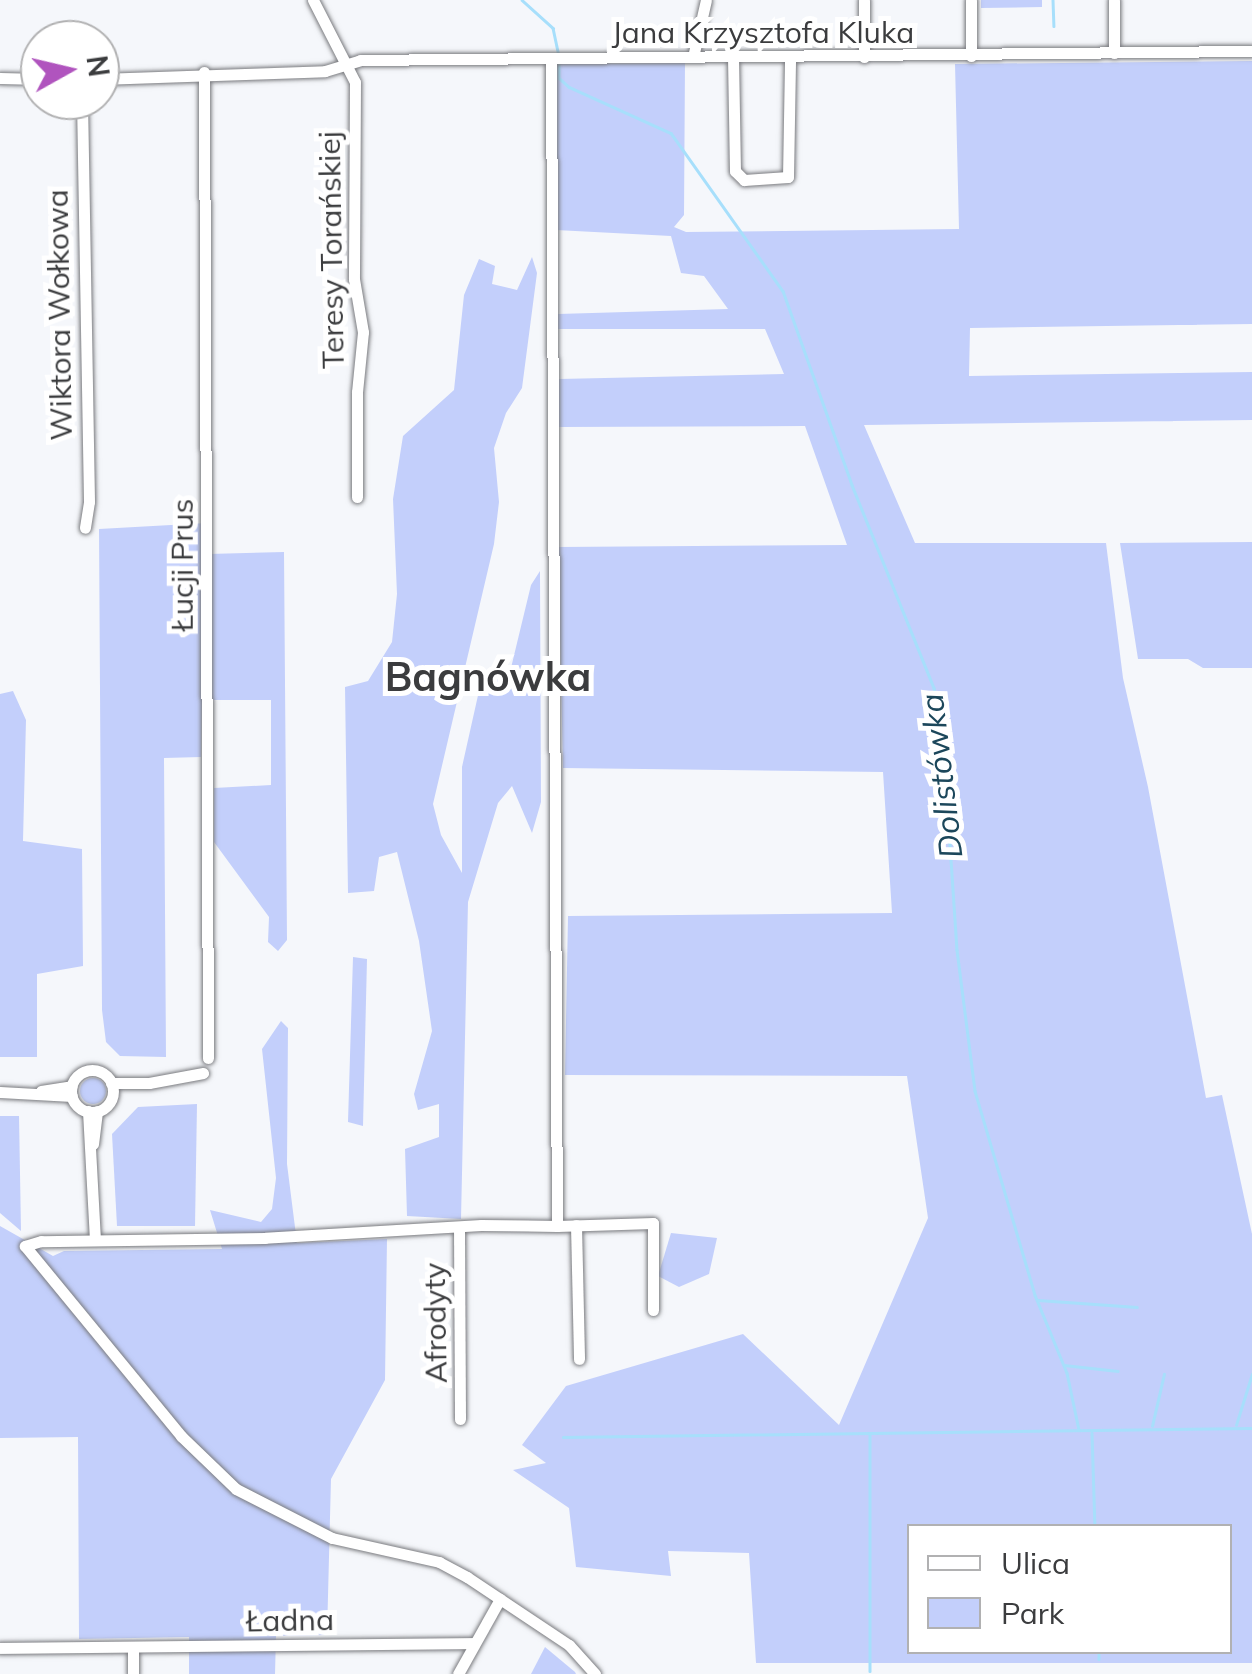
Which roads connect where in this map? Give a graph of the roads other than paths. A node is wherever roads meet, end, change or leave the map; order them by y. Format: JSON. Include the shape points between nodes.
{"nodes":[{"id":1,"x":313,"y":0,"type":"edge"},
{"id":2,"x":706,"y":0,"type":"edge"},
{"id":3,"x":864,"y":0,"type":"edge"},
{"id":4,"x":970,"y":0,"type":"edge"},
{"id":5,"x":1114,"y":0,"type":"edge"},
{"id":6,"x":1252,"y":51,"type":"edge"},
{"id":7,"x":1114,"y":53,"type":"junction"},
{"id":8,"x":864,"y":56,"type":"junction"},
{"id":9,"x":972,"y":56,"type":"junction"},
{"id":10,"x":692,"y":57,"type":"junction"},
{"id":11,"x":733,"y":57,"type":"junction"},
{"id":12,"x":790,"y":57,"type":"junction"},
{"id":13,"x":551,"y":58,"type":"junction"},
{"id":14,"x":347,"y":64,"type":"junction"},
{"id":15,"x":204,"y":72,"type":"junction"},
{"id":16,"x":120,"y":78,"type":"edge"},
{"id":17,"x":82,"y":120,"type":"edge"},
{"id":18,"x":357,"y":496,"type":"dead end"},
{"id":19,"x":85,"y":528,"type":"dead end"},
{"id":20,"x":208,"y":1058,"type":"dead end"},
{"id":21,"x":203,"y":1073,"type":"dead end"},
{"id":22,"x":112,"y":1088,"type":"junction"},
{"id":23,"x":72,"y":1091,"type":"junction"},
{"id":24,"x":0,"y":1092,"type":"edge"},
{"id":25,"x":93,"y":1111,"type":"junction"},
{"id":26,"x":576,"y":1224,"type":"junction"},
{"id":27,"x":556,"y":1226,"type":"junction"},
{"id":28,"x":459,"y":1227,"type":"junction"},
{"id":29,"x":94,"y":1239,"type":"junction"},
{"id":30,"x":653,"y":1310,"type":"dead end"},
{"id":31,"x":579,"y":1359,"type":"dead end"},
{"id":32,"x":460,"y":1419,"type":"dead end"},
{"id":33,"x":500,"y":1599,"type":"junction"},
{"id":34,"x":474,"y":1643,"type":"junction"},
{"id":35,"x":133,"y":1647,"type":"junction"},
{"id":36,"x":0,"y":1648,"type":"edge"},
{"id":37,"x":133,"y":1674,"type":"edge"},
{"id":38,"x":458,"y":1674,"type":"edge"},
{"id":39,"x":595,"y":1674,"type":"edge"}],
"edges":[{"from":1,"to":14,"type":"street"},
{"from":2,"to":10,"type":"street"},
{"from":3,"to":8,"type":"street"},
{"from":4,"to":9,"type":"street"},
{"from":5,"to":7,"type":"street"},
{"from":6,"to":7,"type":"street","name":"Jana Krzysztofa Kluka"},
{"from":7,"to":9,"type":"street","name":"Jana Krzysztofa Kluka"},
{"from":8,"to":9,"type":"street","name":"Jana Krzysztofa Kluka"},
{"from":8,"to":12,"type":"street","name":"Jana Krzysztofa Kluka"},
{"from":10,"to":11,"type":"street","name":"Jana Krzysztofa Kluka"},
{"from":10,"to":13,"type":"street","name":"Jana Krzysztofa Kluka"},
{"from":11,"to":12,"type":"street","name":"Jana Krzysztofa Kluka"},
{"from":11,"to":12,"type":"street","via":[[735,171],[744,180],[788,177]]},
{"from":13,"to":14,"type":"street","name":"Jana Krzysztofa Kluka"},
{"from":13,"to":27,"type":"street"},
{"from":14,"to":15,"type":"street","name":"Jana Krzysztofa Kluka","via":[[324,71]]},
{"from":14,"to":18,"type":"street","name":"Teresy Torańskiej","via":[[355,82],[354,279],[363,332]]},
{"from":15,"to":16,"type":"street","name":"Jana Krzysztofa Kluka"},
{"from":15,"to":20,"type":"street","name":"Łucji Prus"},
{"from":17,"to":19,"type":"street","name":"Wiktora Wołkowa"},
{"from":21,"to":22,"type":"street"},
{"from":22,"to":23,"type":"street","via":[[91,1070],[78,1076]]},
{"from":22,"to":25,"type":"street"},
{"from":23,"to":24,"type":"street"},
{"from":23,"to":25,"type":"street"},
{"from":25,"to":29,"type":"street"},
{"from":26,"to":27,"type":"street"},
{"from":26,"to":30,"type":"street","via":[[654,1223]]},
{"from":26,"to":31,"type":"street"},
{"from":27,"to":28,"type":"street"},
{"from":28,"to":29,"type":"street"},
{"from":28,"to":32,"type":"street","name":"Afrodyty"},
{"from":29,"to":33,"type":"street","via":[[25,1246],[181,1436],[236,1489],[332,1538],[439,1562]]},
{"from":33,"to":34,"type":"street"},
{"from":33,"to":39,"type":"street","via":[[569,1645]]},
{"from":34,"to":35,"type":"street","name":"Ładna"},
{"from":34,"to":38,"type":"street"},
{"from":35,"to":36,"type":"street","name":"Ładna"},
{"from":35,"to":37,"type":"street"}]}
